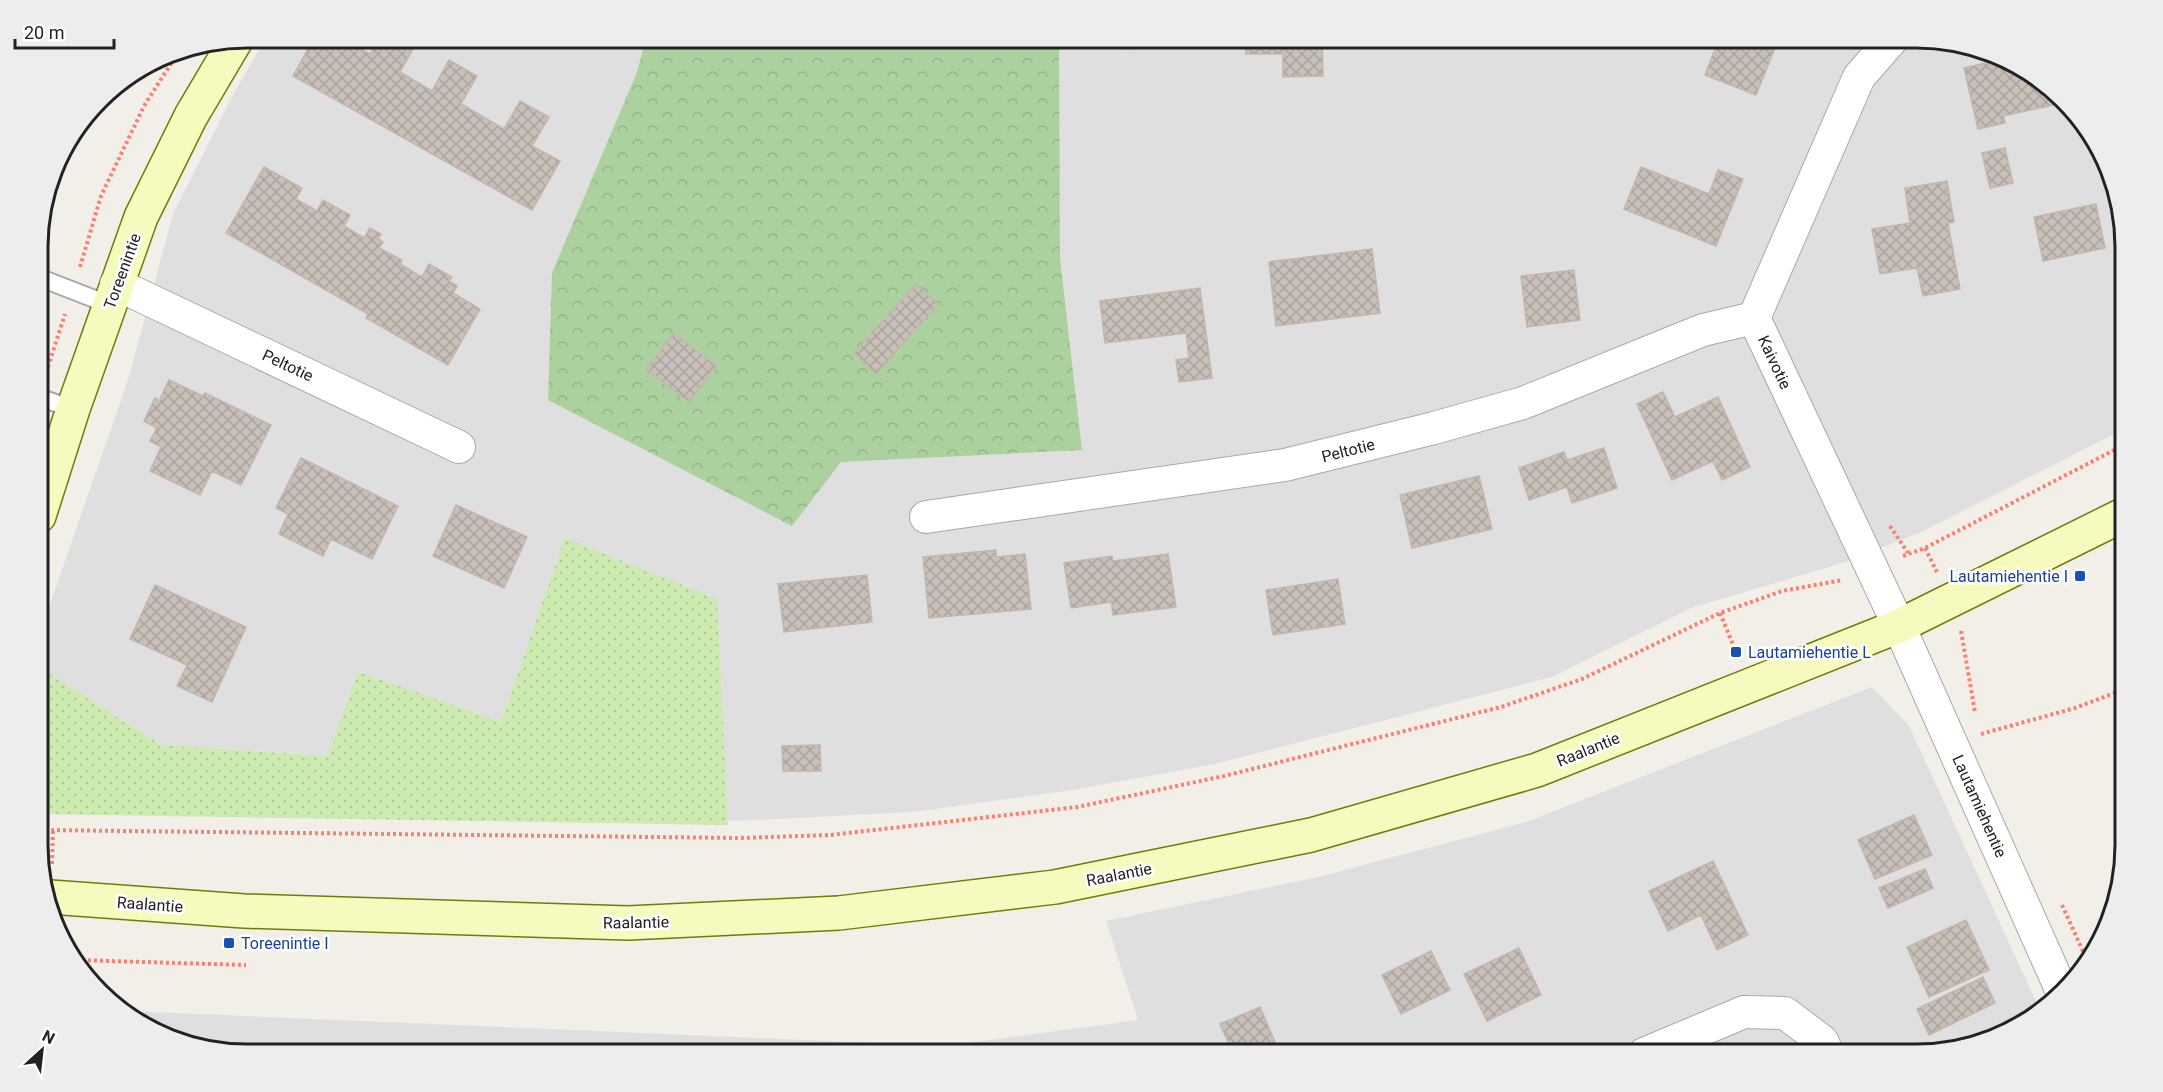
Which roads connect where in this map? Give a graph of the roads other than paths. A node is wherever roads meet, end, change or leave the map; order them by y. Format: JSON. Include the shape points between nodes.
{"nodes":[{"id":1,"x":1884,"y":48,"type":"edge"},
{"id":2,"x":231,"y":49,"type":"edge"},
{"id":3,"x":48,"y":281,"type":"edge"},
{"id":4,"x":113,"y":295,"type":"junction"},
{"id":5,"x":1754,"y":318,"type":"junction"},
{"id":6,"x":48,"y":400,"type":"edge"},
{"id":7,"x":73,"y":409,"type":"junction"},
{"id":8,"x":459,"y":447,"type":"dead end"},
{"id":9,"x":48,"y":488,"type":"edge"},
{"id":10,"x":926,"y":517,"type":"dead end"},
{"id":11,"x":2115,"y":519,"type":"edge"},
{"id":12,"x":1899,"y":626,"type":"junction"},
{"id":13,"x":55,"y":897,"type":"edge"},
{"id":14,"x":2058,"y":984,"type":"edge"},
{"id":15,"x":1668,"y":1044,"type":"edge"},
{"id":16,"x":1823,"y":1044,"type":"edge"}],
"edges":[{"from":1,"to":5,"type":"street","name":"Kaivotie","via":[[1859,77]]},
{"from":2,"to":4,"type":"street","name":"Toreenintie","via":[[191,116],[141,217]]},
{"from":3,"to":4,"type":"lane","via":[[73,291]]},
{"from":4,"to":7,"type":"street","name":"Toreenintie"},
{"from":4,"to":8,"type":"street","name":"Peltotie"},
{"from":5,"to":10,"type":"street","name":"Peltotie","via":[[1703,330],[1523,403],[1297,462]]},
{"from":5,"to":12,"type":"street","name":"Kaivotie"},
{"from":6,"to":7,"type":"lane"},
{"from":7,"to":9,"type":"street","name":"Toreenintie"},
{"from":11,"to":12,"type":"street","name":"Raalantie"},
{"from":12,"to":13,"type":"street","name":"Raalantie","via":[[1537,770],[1311,836],[1055,887],[838,913],[628,923],[244,911]]},
{"from":12,"to":14,"type":"street","name":"Lautamiehentie"},
{"from":15,"to":16,"type":"street","via":[[1744,1012],[1785,1013]]}]}
